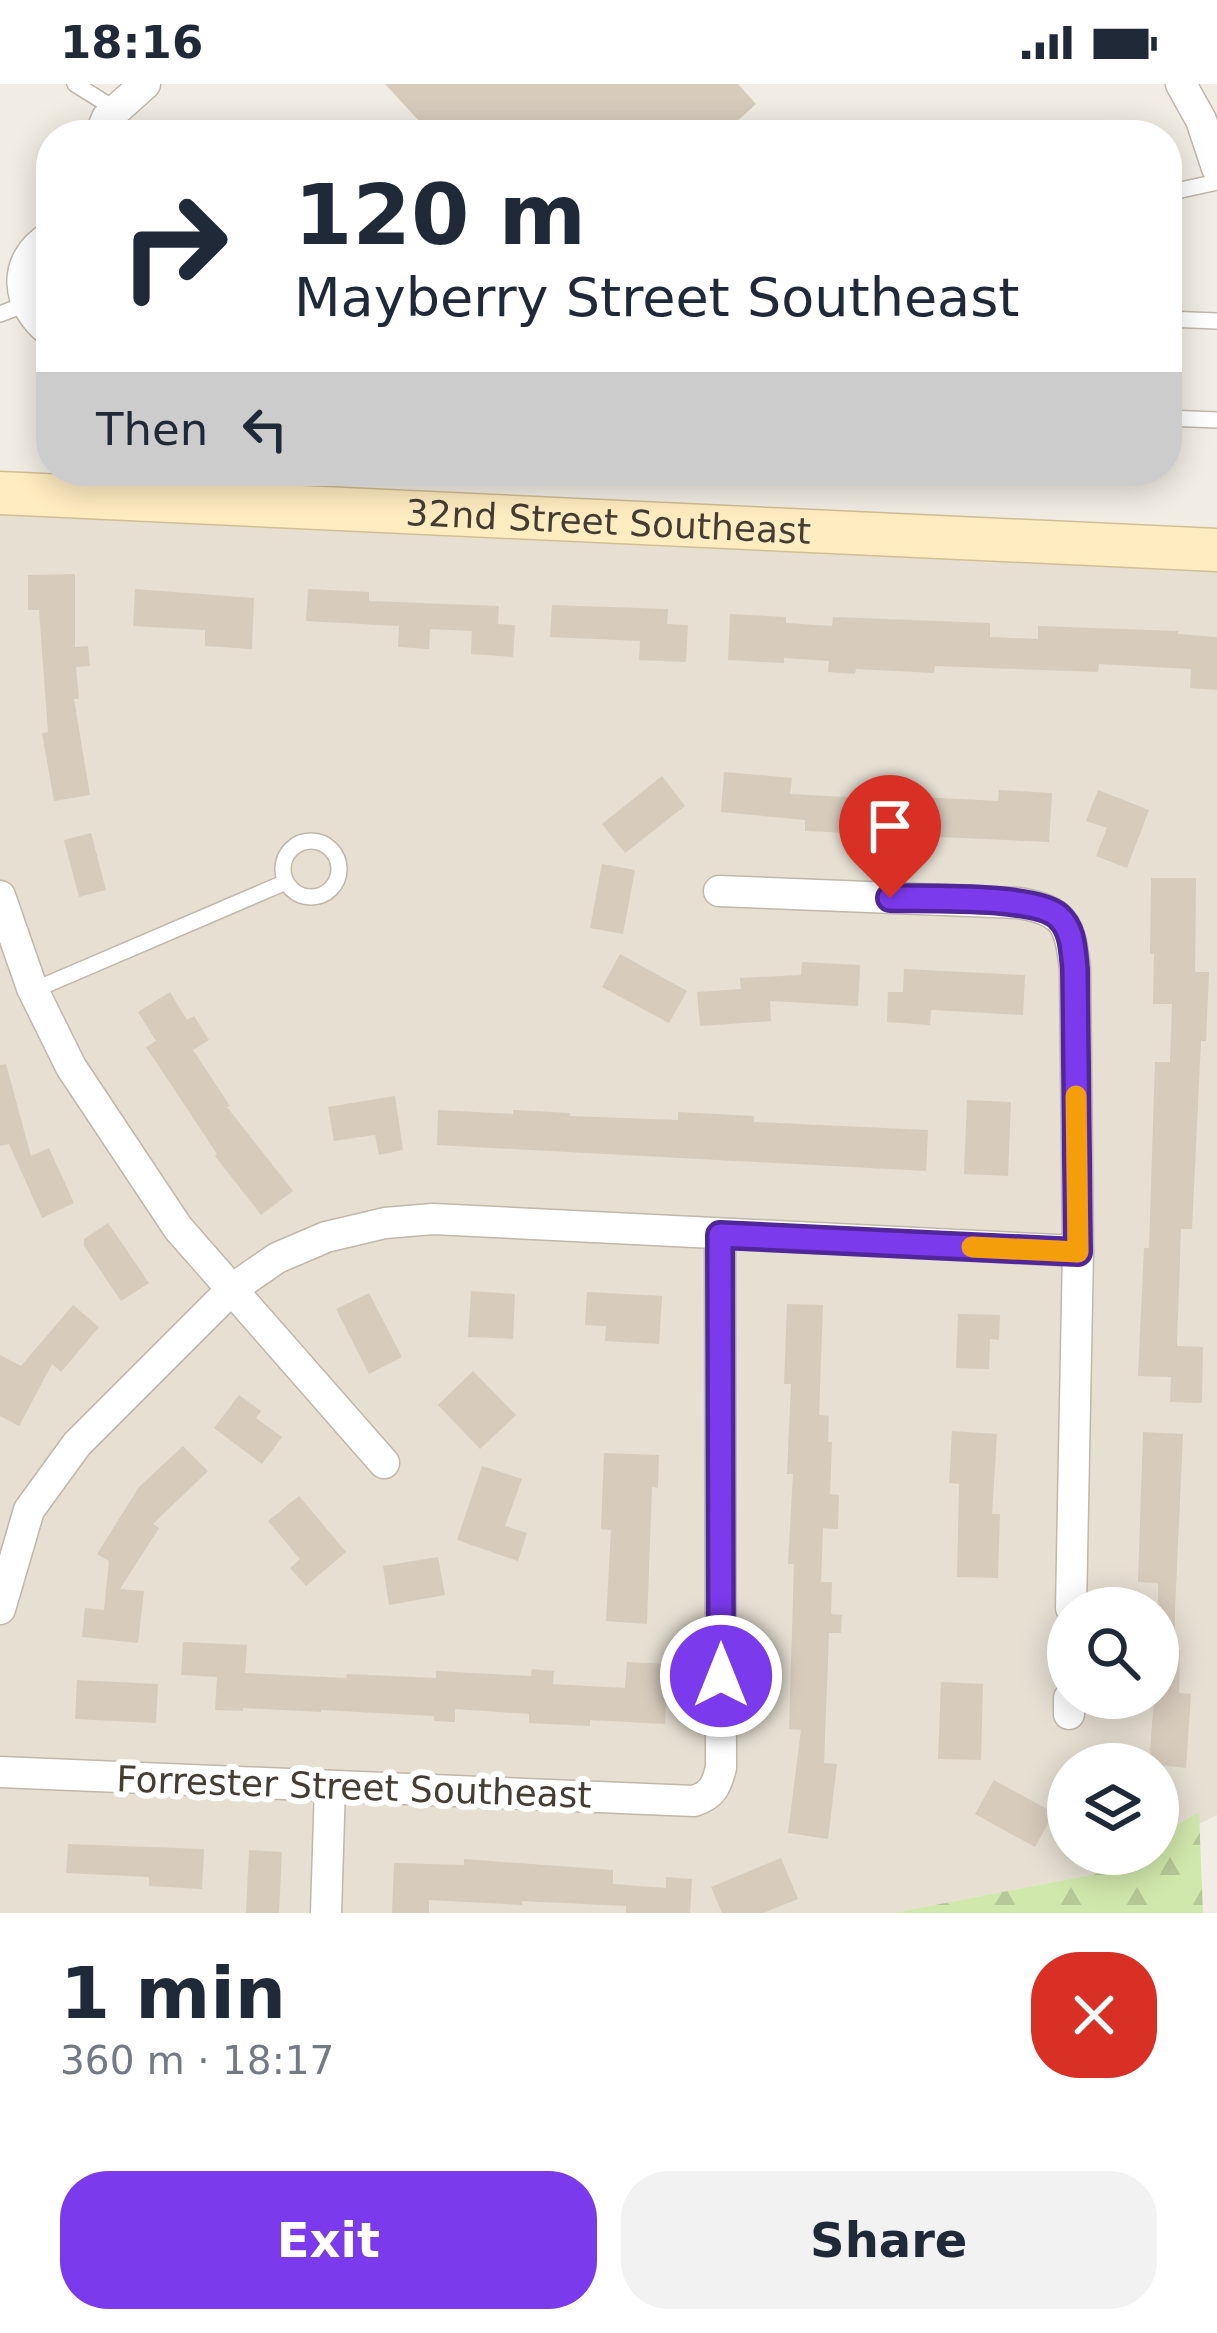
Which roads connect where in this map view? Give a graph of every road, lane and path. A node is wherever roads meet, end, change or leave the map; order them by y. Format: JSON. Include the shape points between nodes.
{"nodes":[{"id":1,"x":75,"y":84,"type":"edge"},
{"id":2,"x":145,"y":84,"type":"edge"},
{"id":3,"x":1181,"y":84,"type":"edge"},
{"id":4,"x":106,"y":120,"type":"edge"},
{"id":5,"x":110,"y":120,"type":"edge"},
{"id":6,"x":1217,"y":168,"type":"edge"},
{"id":7,"x":1217,"y":182,"type":"edge"},
{"id":8,"x":1182,"y":190,"type":"edge"},
{"id":9,"x":36,"y":249,"type":"edge"},
{"id":10,"x":13,"y":309,"type":"edge"},
{"id":11,"x":1182,"y":320,"type":"edge"},
{"id":12,"x":1217,"y":321,"type":"edge"},
{"id":13,"x":1182,"y":419,"type":"edge"},
{"id":14,"x":1217,"y":420,"type":"edge"},
{"id":15,"x":57,"y":486,"type":"edge"},
{"id":16,"x":108,"y":486,"type":"edge"},
{"id":17,"x":0,"y":493,"type":"edge"},
{"id":18,"x":1217,"y":550,"type":"edge"},
{"id":19,"x":286,"y":882,"type":"dead end"},
{"id":20,"x":719,"y":891,"type":"dead end"},
{"id":21,"x":0,"y":896,"type":"edge"},
{"id":22,"x":34,"y":990,"type":"junction"},
{"id":23,"x":720,"y":1235,"type":"junction"},
{"id":24,"x":1078,"y":1252,"type":"junction"},
{"id":25,"x":232,"y":1289,"type":"junction"},
{"id":26,"x":384,"y":1463,"type":"dead end"},
{"id":27,"x":1071,"y":1587,"type":"edge"},
{"id":28,"x":0,"y":1609,"type":"edge"},
{"id":29,"x":0,"y":1772,"type":"edge"},
{"id":30,"x":330,"y":1786,"type":"junction"},
{"id":31,"x":326,"y":1913,"type":"edge"}],
"edges":[{"from":1,"to":4,"type":"lane"},
{"from":2,"to":5,"type":"street"},
{"from":3,"to":6,"type":"street"},
{"from":7,"to":8,"type":"lane"},
{"from":9,"to":10,"type":"street"},
{"from":11,"to":12,"type":"lane"},
{"from":13,"to":14,"type":"lane"},
{"from":15,"to":17,"type":"street","name":"32nd Street Southeast"},
{"from":16,"to":18,"type":"street","name":"32nd Street Southeast"},
{"from":19,"to":22,"type":"lane"},
{"from":20,"to":24,"type":"street","via":[[1018,903],[1061,918],[1075,969]]},
{"from":21,"to":22,"type":"street"},
{"from":22,"to":25,"type":"street","via":[[70,1066],[178,1228]]},
{"from":23,"to":24,"type":"street"},
{"from":23,"to":25,"type":"street","via":[[385,1223],[277,1258]]},
{"from":23,"to":30,"type":"street","name":"Forrester Street Southeast","via":[[717,1785],[694,1801]]},
{"from":24,"to":27,"type":"street"},
{"from":25,"to":26,"type":"street"},
{"from":25,"to":28,"type":"street","via":[[77,1444],[29,1510]]},
{"from":29,"to":30,"type":"street","name":"Forrester Street Southeast"},
{"from":30,"to":31,"type":"street"}]}
